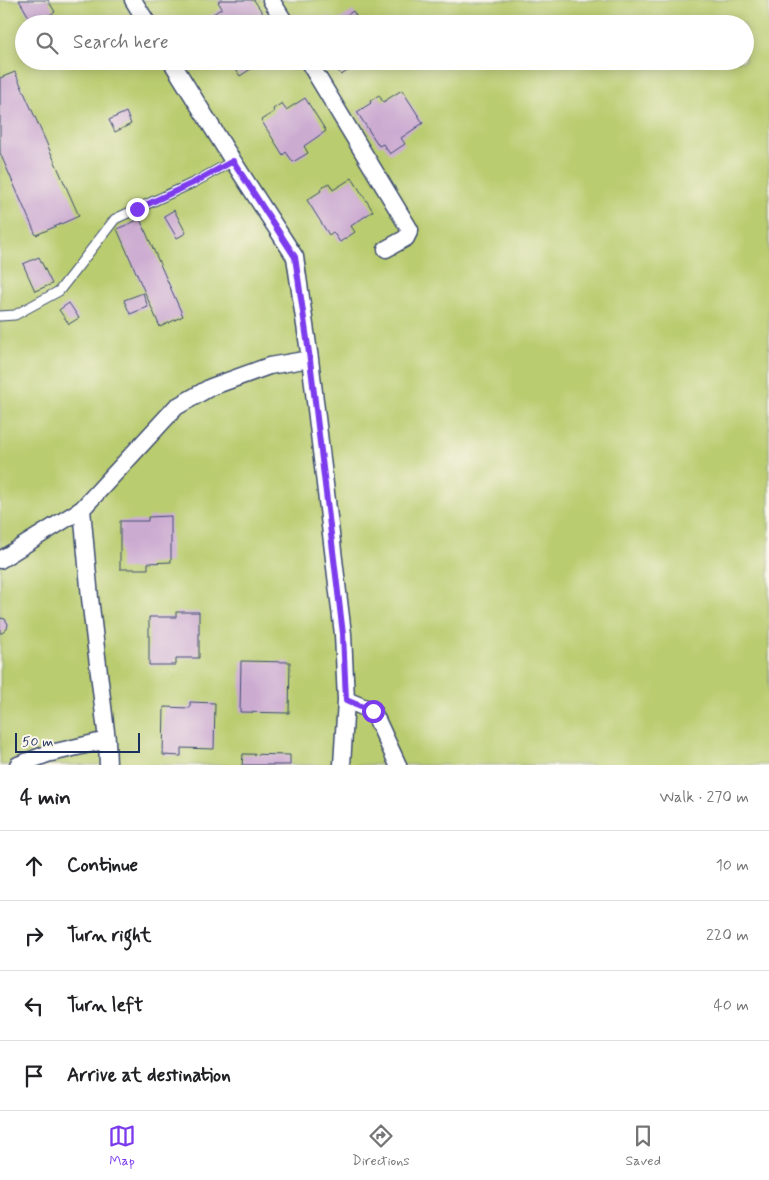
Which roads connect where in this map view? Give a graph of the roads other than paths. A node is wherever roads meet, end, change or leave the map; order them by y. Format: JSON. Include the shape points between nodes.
{"nodes":[{"id":1,"x":133,"y":0,"type":"edge"},
{"id":2,"x":271,"y":0,"type":"edge"},
{"id":3,"x":142,"y":15,"type":"edge"},
{"id":4,"x":280,"y":15,"type":"edge"},
{"id":5,"x":177,"y":70,"type":"edge"},
{"id":6,"x":313,"y":70,"type":"edge"},
{"id":7,"x":233,"y":161,"type":"junction"},
{"id":8,"x":386,"y":249,"type":"dead end"},
{"id":9,"x":0,"y":316,"type":"edge"},
{"id":10,"x":310,"y":360,"type":"junction"},
{"id":11,"x":82,"y":509,"type":"junction"},
{"id":12,"x":0,"y":560,"type":"edge"},
{"id":13,"x":346,"y":700,"type":"junction"},
{"id":14,"x":107,"y":740,"type":"junction"},
{"id":15,"x":18,"y":765,"type":"edge"},
{"id":16,"x":108,"y":765,"type":"edge"},
{"id":17,"x":342,"y":765,"type":"edge"},
{"id":18,"x":398,"y":765,"type":"edge"}],
"edges":[{"from":1,"to":3,"type":"street"},
{"from":2,"to":4,"type":"street"},
{"from":5,"to":7,"type":"street"},
{"from":6,"to":8,"type":"street","via":[[410,230],[406,238]]},
{"from":7,"to":9,"type":"lane","via":[[115,219],[58,291],[15,315]]},
{"from":7,"to":10,"type":"street","via":[[295,257]]},
{"from":10,"to":11,"type":"street","via":[[269,366],[210,387],[176,407]]},
{"from":10,"to":13,"type":"street","via":[[343,634]]},
{"from":11,"to":12,"type":"street"},
{"from":11,"to":14,"type":"street"},
{"from":13,"to":17,"type":"street"},
{"from":13,"to":18,"type":"street","via":[[373,711]]},
{"from":14,"to":15,"type":"street","via":[[47,754]]},
{"from":14,"to":16,"type":"street"}]}
